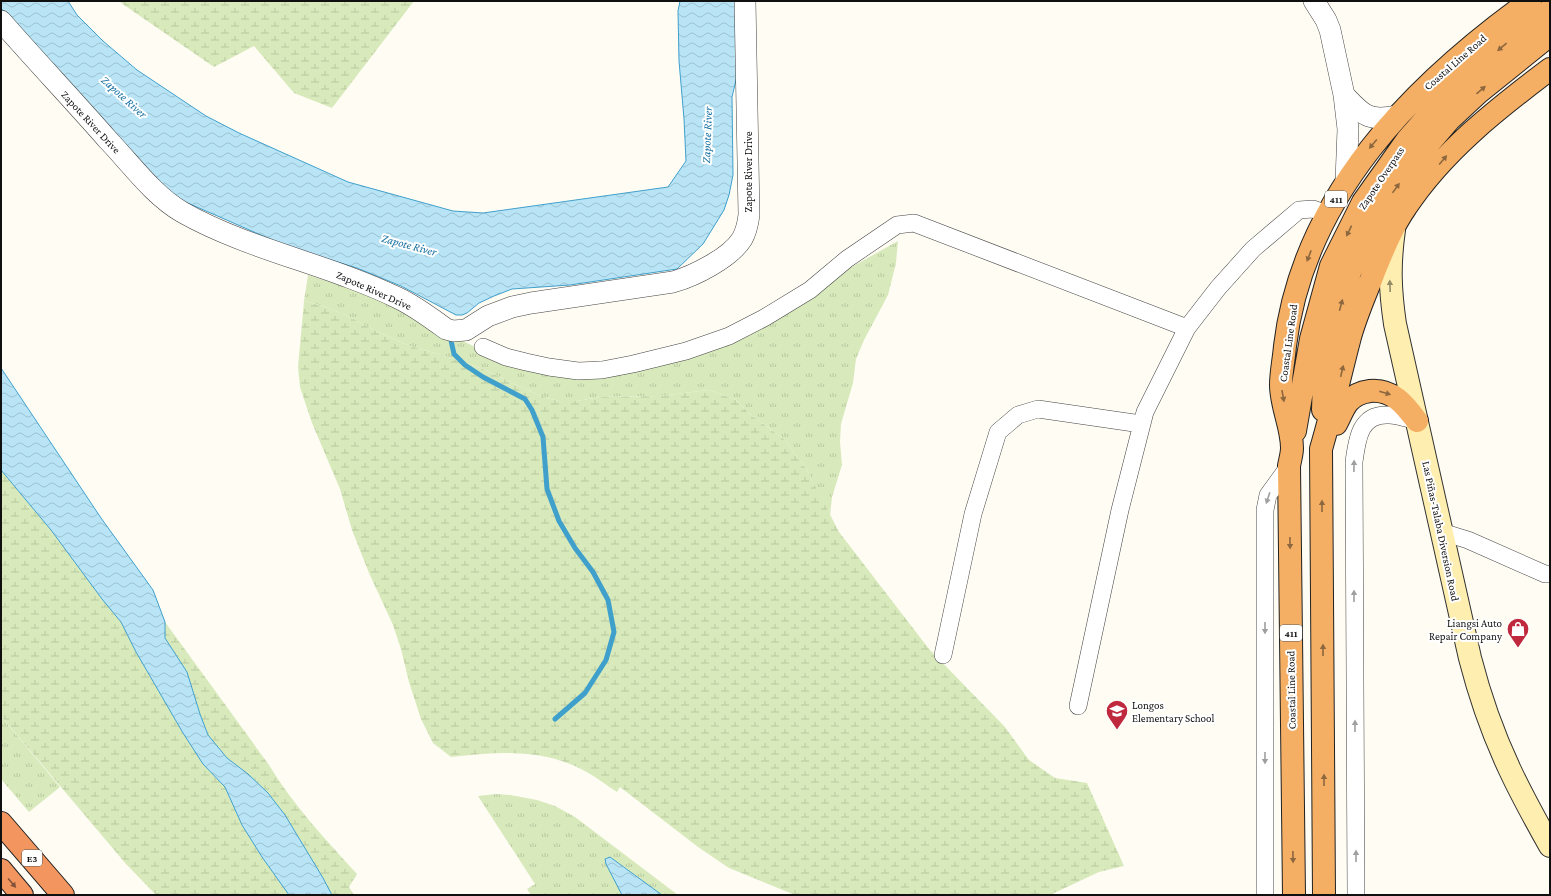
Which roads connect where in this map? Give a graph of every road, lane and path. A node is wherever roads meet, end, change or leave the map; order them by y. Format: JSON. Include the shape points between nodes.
{"nodes":[{"id":1,"x":745,"y":1,"type":"edge"},
{"id":2,"x":1314,"y":1,"type":"edge"},
{"id":3,"x":1522,"y":7,"type":"edge"},
{"id":4,"x":1550,"y":10,"type":"edge"},
{"id":5,"x":1,"y":21,"type":"edge"},
{"id":6,"x":1550,"y":35,"type":"edge"},
{"id":7,"x":1550,"y":69,"type":"edge"},
{"id":8,"x":1344,"y":95,"type":"junction"},
{"id":9,"x":1397,"y":116,"type":"junction"},
{"id":10,"x":1346,"y":181,"type":"junction"},
{"id":11,"x":1327,"y":214,"type":"junction"},
{"id":12,"x":1395,"y":225,"type":"junction"},
{"id":13,"x":1187,"y":328,"type":"junction"},
{"id":14,"x":1320,"y":340,"type":"junction"},
{"id":15,"x":483,"y":347,"type":"dead end"},
{"id":16,"x":1417,"y":421,"type":"junction"},
{"id":17,"x":1142,"y":424,"type":"junction"},
{"id":18,"x":1321,"y":449,"type":"junction"},
{"id":19,"x":1291,"y":457,"type":"junction"},
{"id":20,"x":1442,"y":532,"type":"junction"},
{"id":21,"x":1550,"y":574,"type":"edge"},
{"id":22,"x":943,"y":655,"type":"dead end"},
{"id":23,"x":1078,"y":706,"type":"dead end"},
{"id":24,"x":1293,"y":819,"type":"junction"},
{"id":25,"x":1324,"y":819,"type":"junction"},
{"id":26,"x":1,"y":823,"type":"edge"},
{"id":27,"x":1550,"y":846,"type":"edge"},
{"id":28,"x":1,"y":870,"type":"edge"},
{"id":29,"x":22,"y":895,"type":"edge"},
{"id":30,"x":63,"y":895,"type":"edge"},
{"id":31,"x":1265,"y":895,"type":"edge"},
{"id":32,"x":1294,"y":895,"type":"edge"},
{"id":33,"x":1324,"y":895,"type":"edge"},
{"id":34,"x":1356,"y":895,"type":"edge"}],
"edges":[{"from":1,"to":5,"type":"street","name":"Zapote River Drive","via":[[749,215],[742,239],[734,248],[689,277],[673,282],[512,307],[488,316],[459,332],[446,329],[398,298],[336,272],[215,228],[169,204]]},
{"from":2,"to":8,"type":"street","via":[[1330,30]]},
{"from":3,"to":9,"type":"highway","name":"Coastal Line Road","number":"411","via":[[1446,68]]},
{"from":4,"to":14,"type":"highway","name":"Zapote Overpass","number":"411","one_way":true,"via":[[1500,48],[1435,108],[1407,140],[1363,202],[1332,266]]},
{"from":14,"to":6,"type":"highway","name":"Zapote Overpass","number":"411","one_way":true,"via":[[1380,210],[1424,149],[1449,120],[1478,93]]},
{"from":12,"to":7,"type":"highway","number":"411","one_way":true,"via":[[1447,154]]},
{"from":8,"to":9,"type":"street","via":[[1358,111],[1369,117],[1383,119]]},
{"from":8,"to":10,"type":"street","via":[[1348,129]]},
{"from":9,"to":10,"type":"highway","name":"Coastal Line Road","number":"411","one_way":true},
{"from":10,"to":11,"type":"highway","name":"Coastal Line Road","number":"411"},
{"from":11,"to":13,"type":"street","via":[[1313,209],[1298,210],[1253,249]]},
{"from":11,"to":19,"type":"highway","name":"Coastal Line Road","number":"411","one_way":true,"via":[[1299,283],[1286,344],[1281,386]]},
{"from":16,"to":12,"type":"main road","name":"Las Piñas-Talaba Diversion Road","one_way":true,"via":[[1391,296],[1390,270]]},
{"from":18,"to":12,"type":"highway","number":"411","one_way":true,"via":[[1350,336],[1384,246]]},
{"from":13,"to":15,"type":"street","via":[[914,223],[897,225],[847,259],[810,290],[764,318],[729,336],[686,351],[602,370],[578,371],[526,362]]},
{"from":13,"to":17,"type":"street","via":[[1145,412]]},
{"from":14,"to":18,"type":"highway","name":"Zapote Overpass","number":"411","via":[[1324,379]]},
{"from":14,"to":19,"type":"highway","name":"Zapote Overpass","number":"411"},
{"from":18,"to":16,"type":"highway","one_way":true,"via":[[1348,402],[1365,392],[1380,391],[1394,395]]},
{"from":16,"to":20,"type":"main road","name":"Las Piñas-Talaba Diversion Road"},
{"from":34,"to":16,"type":"street","one_way":true,"via":[[1356,444],[1360,430],[1378,415],[1390,414]]},
{"from":17,"to":22,"type":"street","via":[[1038,409],[1018,416],[998,432],[974,514]]},
{"from":17,"to":23,"type":"street","via":[[1120,510]]},
{"from":25,"to":18,"type":"highway","number":"411","one_way":true},
{"from":19,"to":24,"type":"highway","name":"Coastal Line Road","number":"411","one_way":true},
{"from":19,"to":31,"type":"street","one_way":true,"via":[[1268,494],[1265,510]]},
{"from":20,"to":21,"type":"street"},
{"from":20,"to":27,"type":"main road","name":"Las Piñas-Talaba Diversion Road","via":[[1478,689],[1510,771]]},
{"from":24,"to":25,"type":"highway"},
{"from":24,"to":32,"type":"highway","name":"Coastal Line Road","number":"411","one_way":true},
{"from":25,"to":33,"type":"highway","number":"411"},
{"from":26,"to":30,"type":"highway","number":"E3"},
{"from":28,"to":29,"type":"highway","one_way":true}]}
